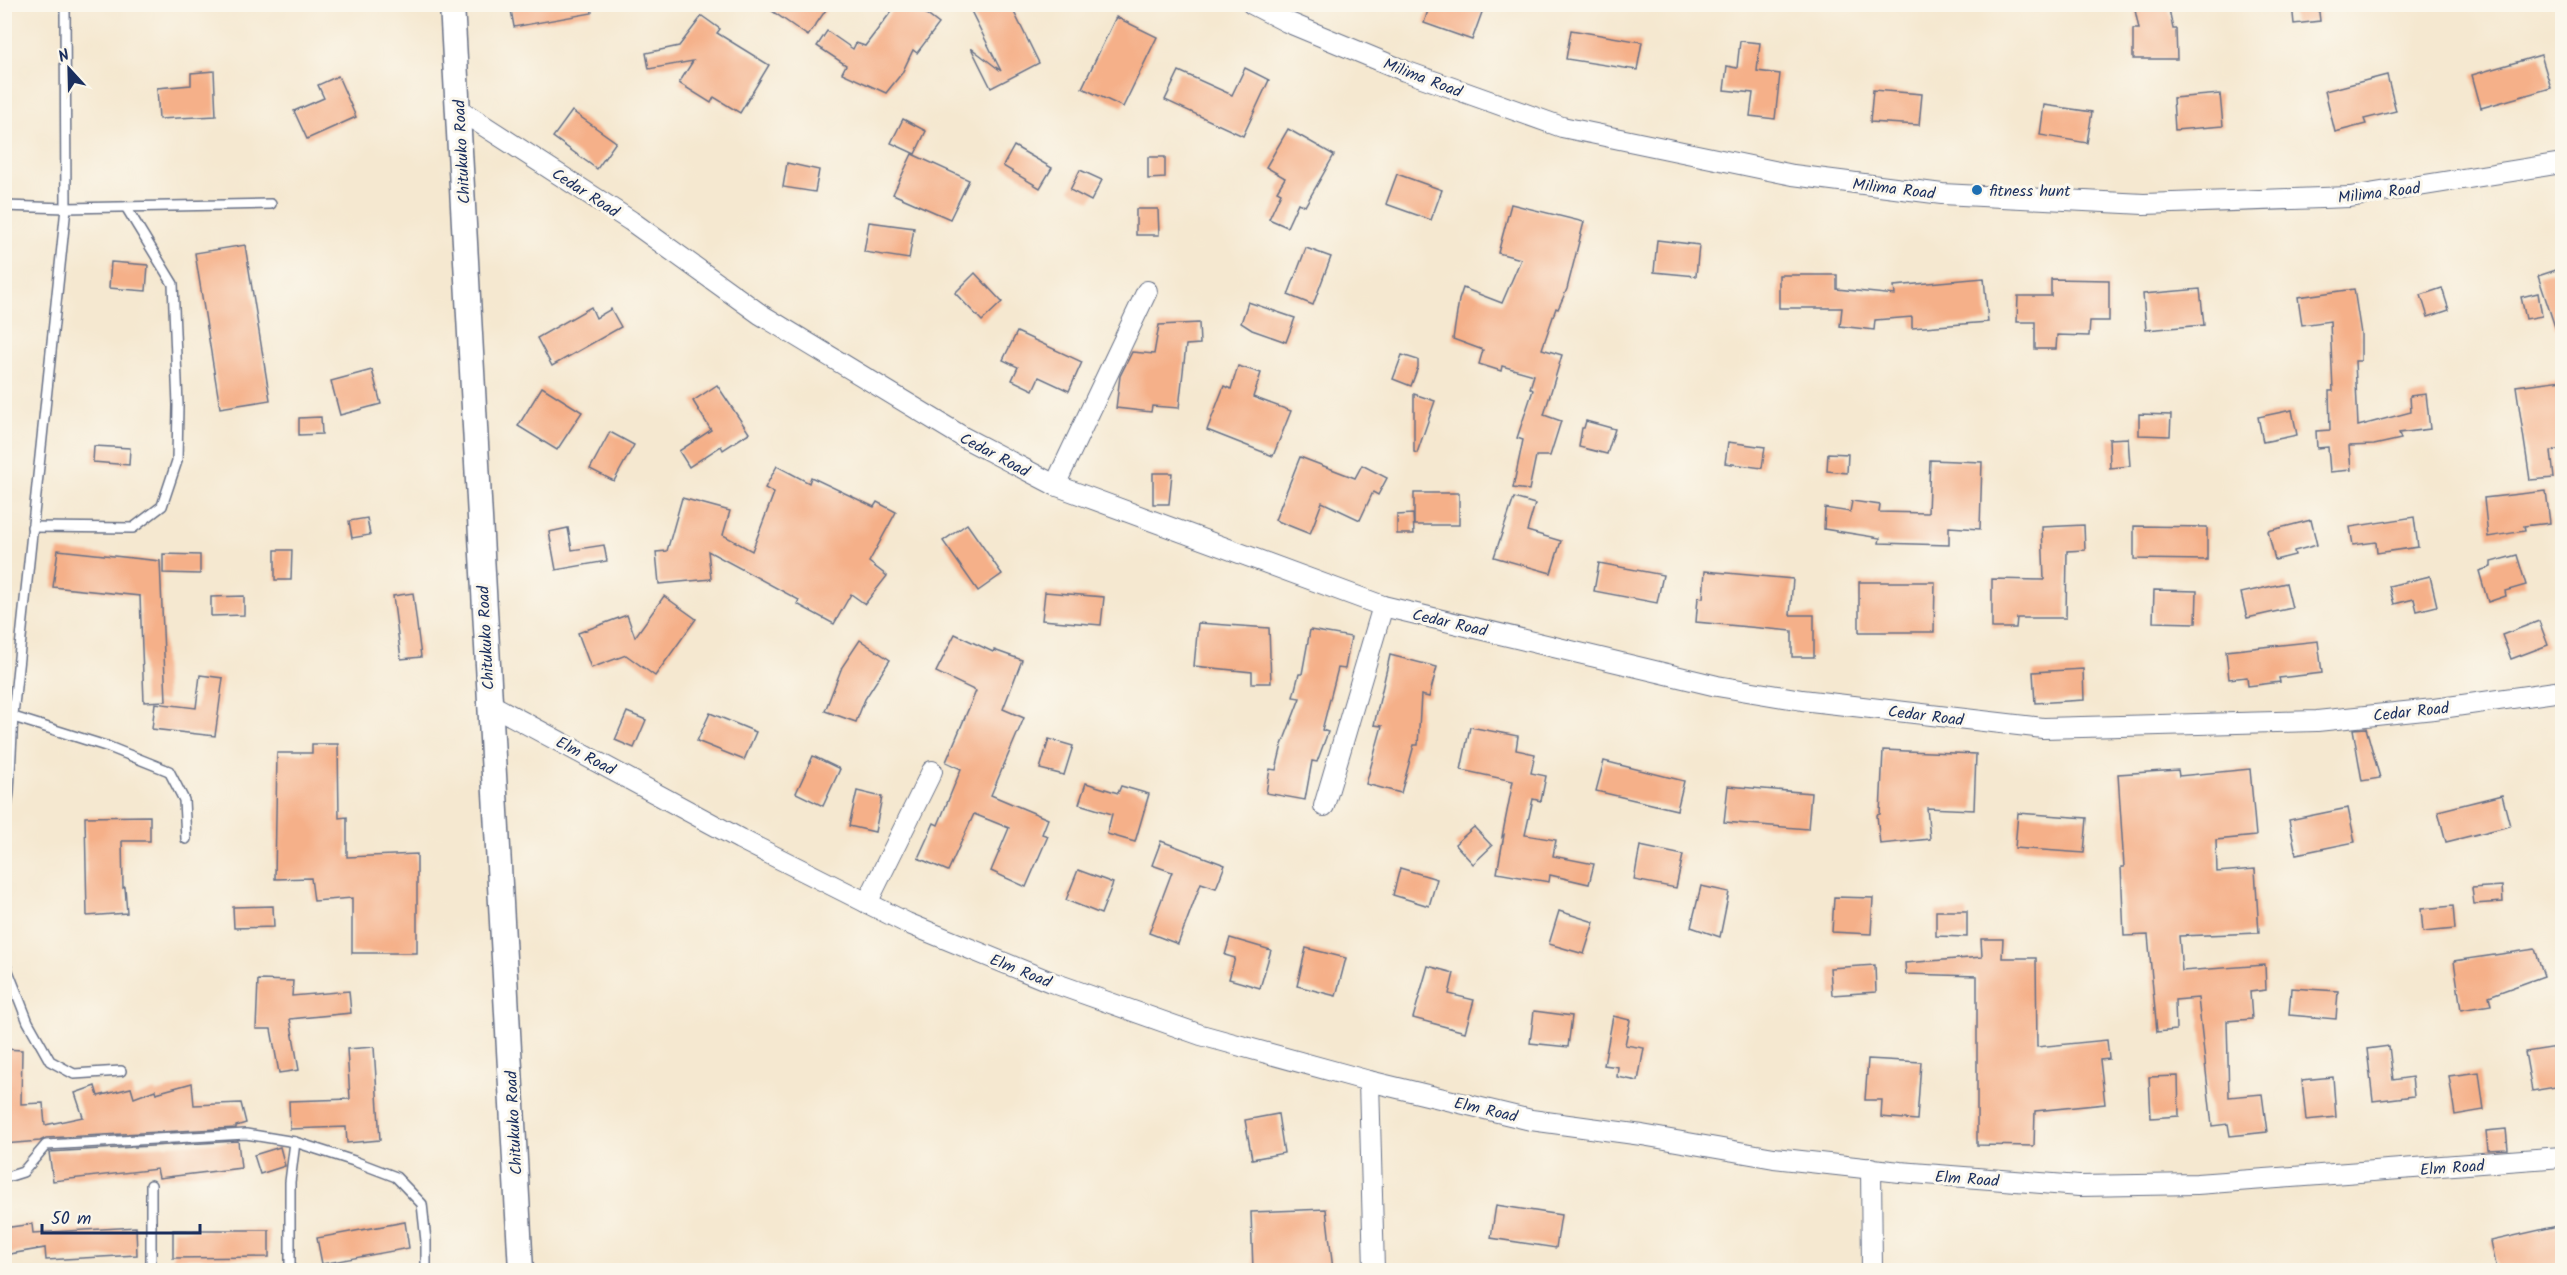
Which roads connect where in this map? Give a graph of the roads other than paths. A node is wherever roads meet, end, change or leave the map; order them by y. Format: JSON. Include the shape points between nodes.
{"nodes":[{"id":1,"x":65,"y":4,"type":"edge"},
{"id":2,"x":452,"y":4,"type":"edge"},
{"id":3,"x":1252,"y":4,"type":"edge"},
{"id":4,"x":458,"y":109,"type":"junction"},
{"id":5,"x":2562,"y":163,"type":"edge"},
{"id":6,"x":271,"y":204,"type":"dead end"},
{"id":7,"x":4,"y":206,"type":"edge"},
{"id":8,"x":126,"y":207,"type":"junction"},
{"id":9,"x":66,"y":208,"type":"junction"},
{"id":10,"x":1147,"y":291,"type":"dead end"},
{"id":11,"x":1055,"y":485,"type":"junction"},
{"id":12,"x":32,"y":527,"type":"junction"},
{"id":13,"x":1383,"y":606,"type":"junction"},
{"id":14,"x":2562,"y":691,"type":"edge"},
{"id":15,"x":488,"y":703,"type":"junction"},
{"id":16,"x":8,"y":714,"type":"edge"},
{"id":17,"x":932,"y":771,"type":"dead end"},
{"id":18,"x":1324,"y":806,"type":"dead end"},
{"id":19,"x":4,"y":829,"type":"edge"},
{"id":20,"x":186,"y":839,"type":"dead end"},
{"id":21,"x":867,"y":903,"type":"junction"},
{"id":22,"x":4,"y":961,"type":"edge"},
{"id":23,"x":121,"y":1071,"type":"dead end"},
{"id":24,"x":1369,"y":1082,"type":"junction"},
{"id":25,"x":295,"y":1143,"type":"junction"},
{"id":26,"x":2562,"y":1157,"type":"edge"},
{"id":27,"x":1871,"y":1167,"type":"junction"},
{"id":28,"x":4,"y":1178,"type":"edge"},
{"id":29,"x":151,"y":1185,"type":"dead end"},
{"id":30,"x":151,"y":1270,"type":"edge"},
{"id":31,"x":290,"y":1270,"type":"edge"},
{"id":32,"x":426,"y":1270,"type":"edge"},
{"id":33,"x":521,"y":1270,"type":"edge"},
{"id":34,"x":1374,"y":1270,"type":"edge"},
{"id":35,"x":1872,"y":1270,"type":"edge"}],
"edges":[{"from":1,"to":9,"type":"lane"},
{"from":2,"to":4,"type":"street","name":"Chitukuko Road"},
{"from":3,"to":5,"type":"street","name":"Milima Road","via":[[1406,71],[1562,127],[1792,176],[1942,194],[2144,204],[2350,197]]},
{"from":4,"to":11,"type":"street","name":"Cedar Road","via":[[631,221],[760,314],[963,437]]},
{"from":4,"to":15,"type":"street","name":"Chitukuko Road"},
{"from":6,"to":8,"type":"lane"},
{"from":7,"to":9,"type":"lane"},
{"from":8,"to":9,"type":"lane"},
{"from":8,"to":12,"type":"lane","via":[[173,284],[177,461],[162,506],[133,528]]},
{"from":9,"to":12,"type":"lane"},
{"from":10,"to":11,"type":"street"},
{"from":11,"to":13,"type":"street","name":"Cedar Road"},
{"from":12,"to":16,"type":"lane"},
{"from":13,"to":14,"type":"street","name":"Cedar Road","via":[[1717,686],[1802,700],[2043,728],[2317,720],[2434,710]]},
{"from":13,"to":18,"type":"street"},
{"from":15,"to":21,"type":"street","name":"Elm Road"},
{"from":15,"to":33,"type":"street","name":"Chitukuko Road"},
{"from":16,"to":19,"type":"lane","via":[[9,792]]},
{"from":16,"to":20,"type":"lane","via":[[170,771],[184,800]]},
{"from":17,"to":21,"type":"street"},
{"from":21,"to":24,"type":"street","name":"Elm Road","via":[[1051,982],[1201,1035]]},
{"from":22,"to":23,"type":"lane","via":[[28,1022],[50,1061],[74,1074]]},
{"from":24,"to":27,"type":"street","name":"Elm Road","via":[[1531,1120],[1774,1158]]},
{"from":24,"to":34,"type":"street"},
{"from":25,"to":28,"type":"lane","via":[[246,1134],[46,1145],[23,1172]]},
{"from":25,"to":31,"type":"lane","via":[[290,1182]]},
{"from":25,"to":32,"type":"lane","via":[[396,1177],[422,1204]]},
{"from":26,"to":27,"type":"street","name":"Elm Road","via":[[2197,1184],[2079,1186]]},
{"from":27,"to":35,"type":"street"},
{"from":29,"to":30,"type":"lane"}]}
